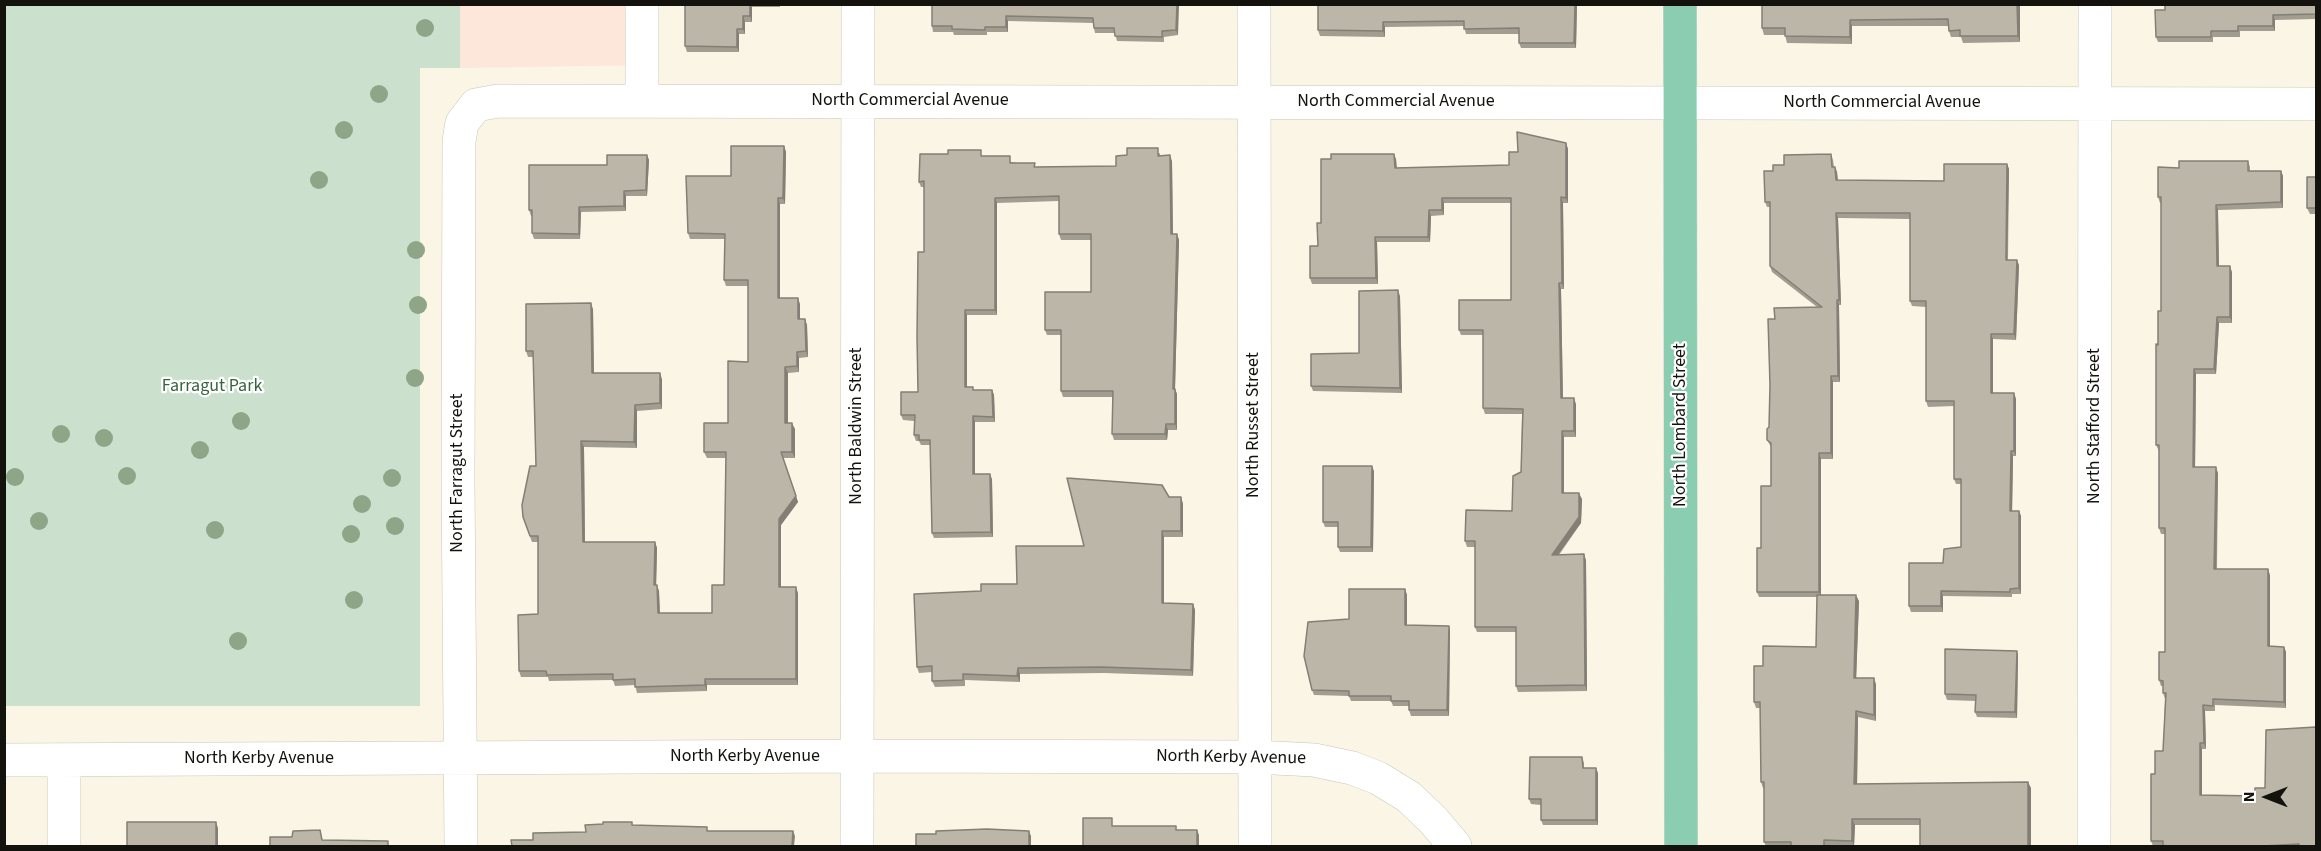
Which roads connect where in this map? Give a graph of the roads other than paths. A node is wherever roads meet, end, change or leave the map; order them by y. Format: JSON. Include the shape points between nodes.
{"nodes":[{"id":1,"x":642,"y":4,"type":"edge"},
{"id":2,"x":858,"y":4,"type":"edge"},
{"id":3,"x":1254,"y":4,"type":"edge"},
{"id":4,"x":1680,"y":4,"type":"edge"},
{"id":5,"x":2095,"y":4,"type":"edge"},
{"id":6,"x":642,"y":101,"type":"junction"},
{"id":7,"x":858,"y":101,"type":"junction"},
{"id":8,"x":1254,"y":102,"type":"junction"},
{"id":9,"x":1681,"y":103,"type":"junction"},
{"id":10,"x":2095,"y":104,"type":"junction"},
{"id":11,"x":2316,"y":104,"type":"edge"},
{"id":12,"x":476,"y":105,"type":"joint"},
{"id":13,"x":857,"y":756,"type":"junction"},
{"id":14,"x":1255,"y":757,"type":"junction"},
{"id":15,"x":461,"y":758,"type":"junction"},
{"id":16,"x":4,"y":760,"type":"edge"},
{"id":17,"x":64,"y":760,"type":"junction"},
{"id":18,"x":64,"y":846,"type":"edge"},
{"id":19,"x":461,"y":846,"type":"edge"},
{"id":20,"x":857,"y":846,"type":"edge"},
{"id":21,"x":1255,"y":846,"type":"edge"},
{"id":22,"x":1455,"y":846,"type":"edge"},
{"id":23,"x":1681,"y":846,"type":"edge"},
{"id":24,"x":2094,"y":846,"type":"edge"}],
"edges":[{"from":1,"to":6,"type":"street"},
{"from":2,"to":7,"type":"street","name":"North Baldwin Street"},
{"from":3,"to":8,"type":"street","name":"North Russet Street"},
{"from":4,"to":9,"type":"main road","name":"North Lombard Street"},
{"from":5,"to":10,"type":"street","name":"North Stafford Street"},
{"from":6,"to":7,"type":"street","name":"North Commercial Avenue"},
{"from":6,"to":12,"type":"street","name":"North Commercial Avenue","via":[[498,101]]},
{"from":7,"to":8,"type":"street","name":"North Commercial Avenue"},
{"from":7,"to":13,"type":"street","name":"North Baldwin Street"},
{"from":8,"to":9,"type":"street","name":"North Commercial Avenue"},
{"from":8,"to":14,"type":"street","name":"North Russet Street"},
{"from":9,"to":10,"type":"street","name":"North Commercial Avenue"},
{"from":9,"to":23,"type":"main road","name":"North Lombard Street"},
{"from":10,"to":11,"type":"street","name":"North Commercial Avenue"},
{"from":10,"to":24,"type":"street","name":"North Stafford Street"},
{"from":12,"to":15,"type":"street","name":"North Farragut Street","via":[[462,123],[459,141]]},
{"from":13,"to":14,"type":"street","name":"North Kerby Avenue"},
{"from":13,"to":15,"type":"street","name":"North Kerby Avenue"},
{"from":13,"to":20,"type":"street","name":"North Baldwin Street"},
{"from":14,"to":21,"type":"street","name":"North Russet Street"},
{"from":14,"to":22,"type":"street","name":"North Kerby Avenue","via":[[1314,760],[1378,778],[1408,796]]},
{"from":15,"to":17,"type":"street","name":"North Kerby Avenue"},
{"from":15,"to":19,"type":"street","name":"North Farragut Street"},
{"from":16,"to":17,"type":"street","name":"North Kerby Avenue"},
{"from":17,"to":18,"type":"street"}]}
